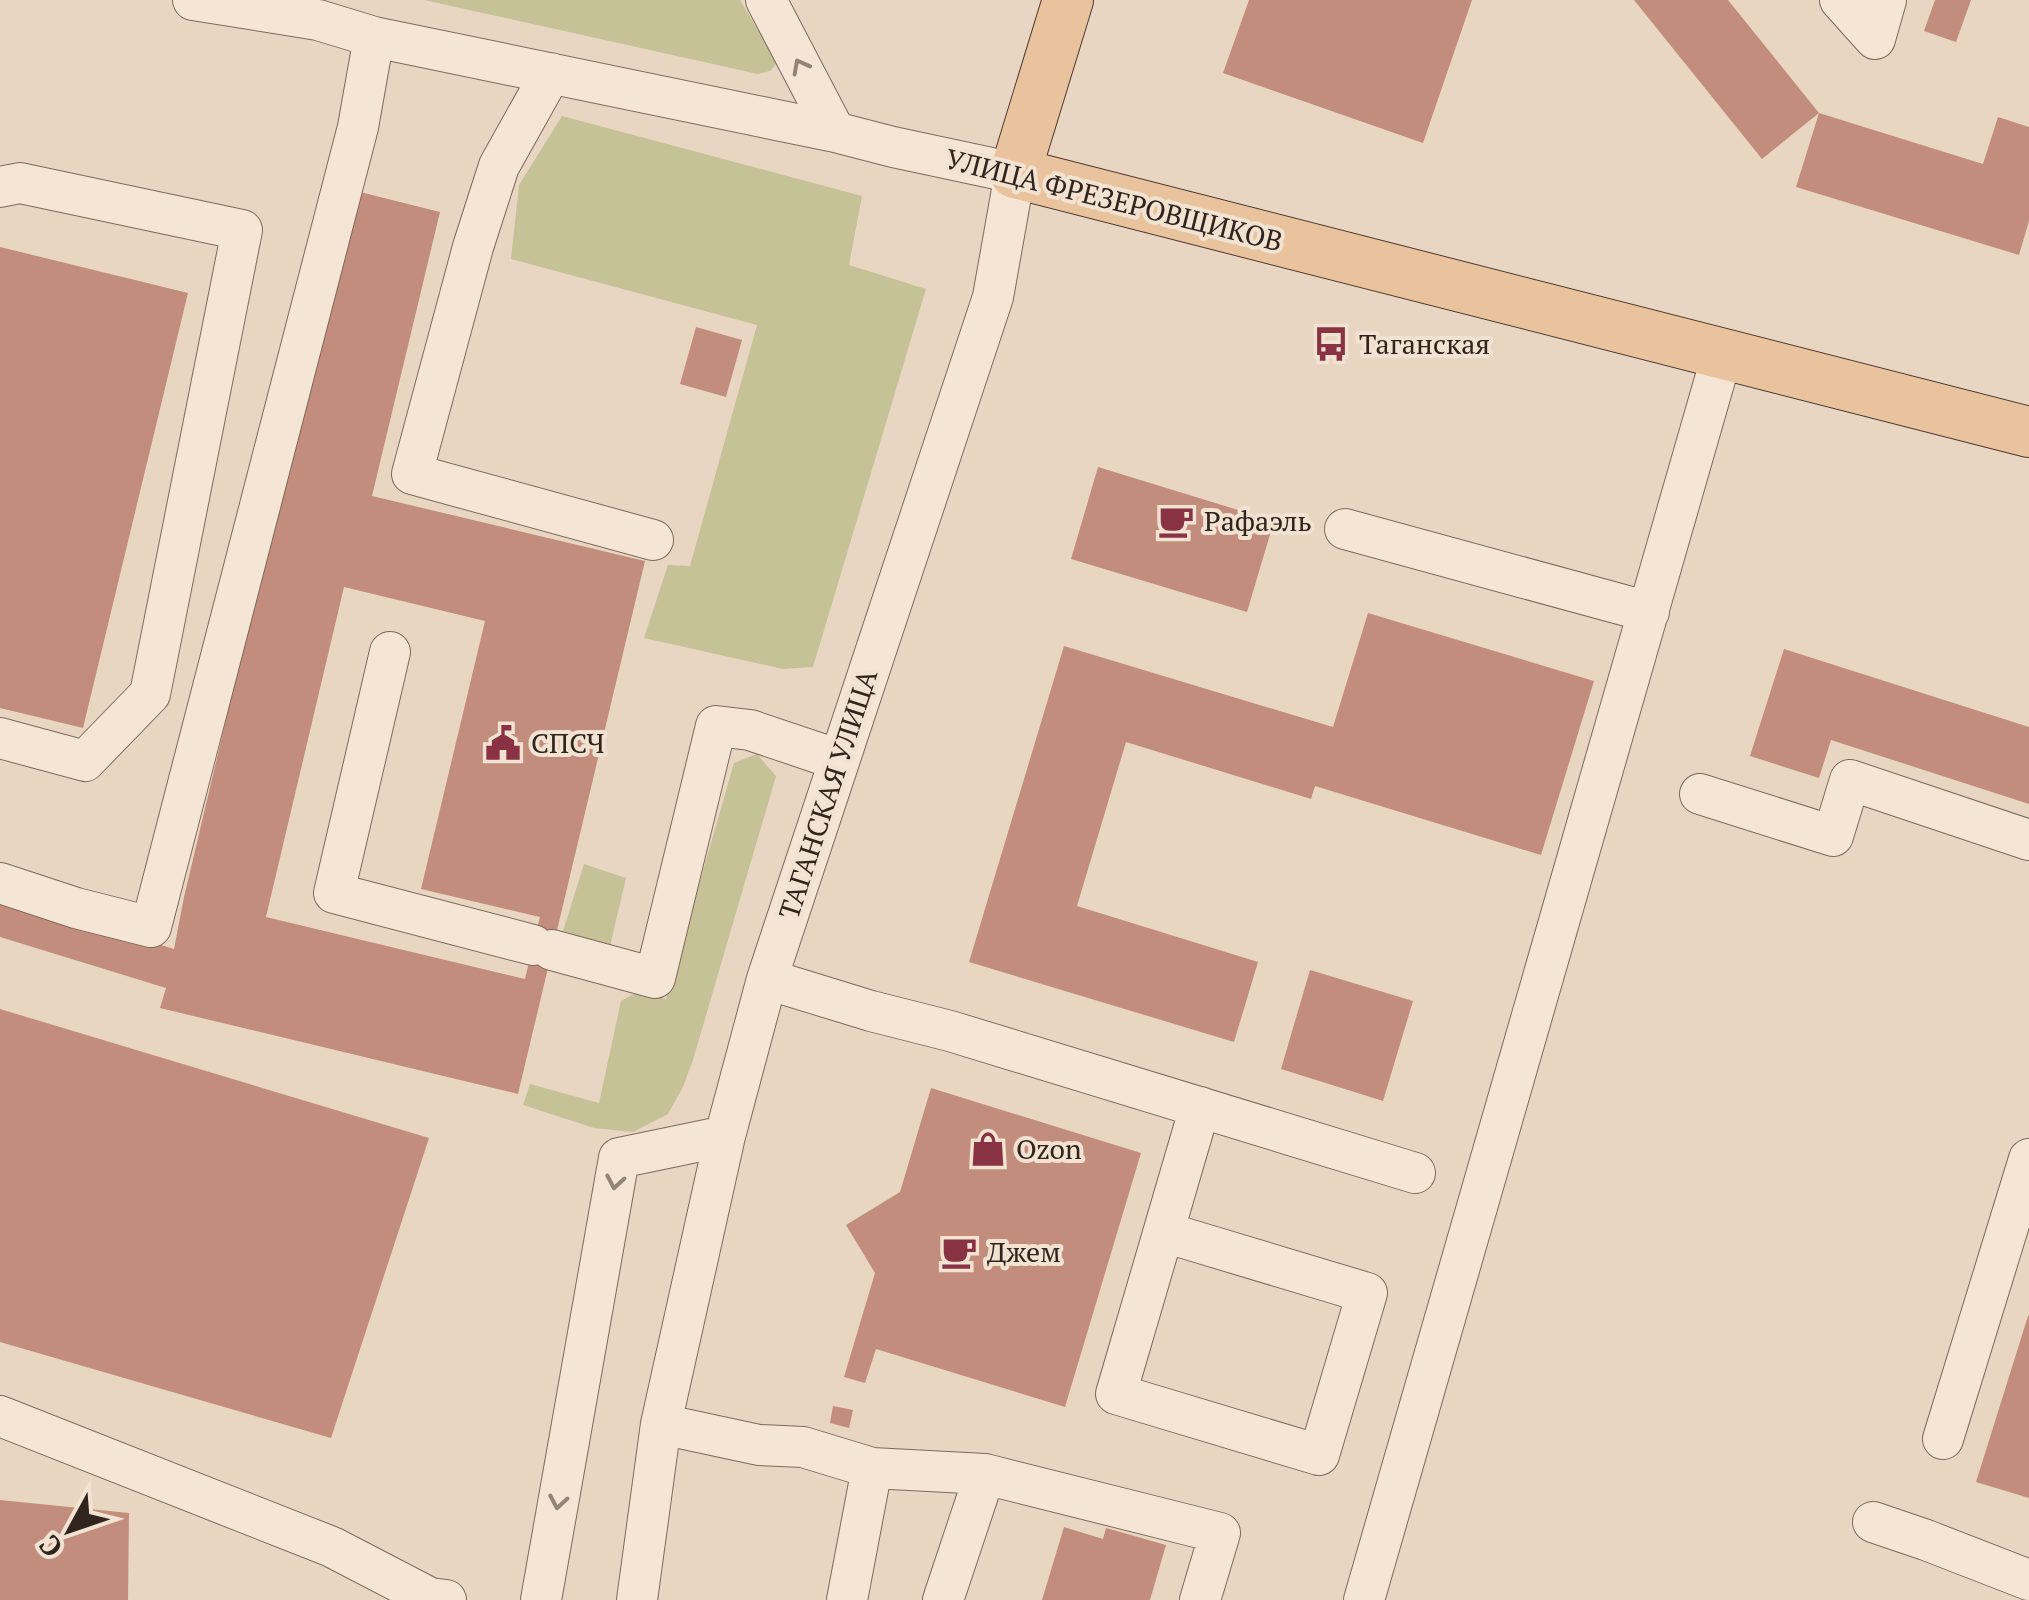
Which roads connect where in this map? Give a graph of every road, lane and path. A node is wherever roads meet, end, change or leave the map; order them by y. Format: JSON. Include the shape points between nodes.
{"nodes":[{"id":1,"x":192,"y":0,"type":"edge"},
{"id":2,"x":766,"y":0,"type":"edge"},
{"id":3,"x":1068,"y":0,"type":"edge"},
{"id":4,"x":1840,"y":0,"type":"edge"},
{"id":5,"x":1886,"y":0,"type":"edge"},
{"id":6,"x":315,"y":10,"type":"edge"},
{"id":7,"x":374,"y":38,"type":"junction"},
{"id":8,"x":550,"y":74,"type":"junction"},
{"id":9,"x":834,"y":132,"type":"junction"},
{"id":10,"x":1015,"y":173,"type":"junction"},
{"id":11,"x":0,"y":187,"type":"edge"},
{"id":12,"x":1722,"y":355,"type":"junction"},
{"id":13,"x":2029,"y":432,"type":"edge"},
{"id":14,"x":1346,"y":529,"type":"dead end"},
{"id":15,"x":652,"y":540,"type":"dead end"},
{"id":16,"x":1649,"y":612,"type":"junction"},
{"id":17,"x":390,"y":652,"type":"dead end"},
{"id":18,"x":0,"y":738,"type":"edge"},
{"id":19,"x":839,"y":760,"type":"junction"},
{"id":20,"x":1700,"y":794,"type":"dead end"},
{"id":21,"x":2029,"y":840,"type":"edge"},
{"id":22,"x":0,"y":883,"type":"edge"},
{"id":23,"x":767,"y":979,"type":"junction"},
{"id":24,"x":1200,"y":1107,"type":"junction"},
{"id":25,"x":724,"y":1136,"type":"junction"},
{"id":26,"x":2029,"y":1158,"type":"edge"},
{"id":27,"x":1415,"y":1173,"type":"dead end"},
{"id":28,"x":1164,"y":1232,"type":"junction"},
{"id":29,"x":0,"y":1416,"type":"edge"},
{"id":30,"x":661,"y":1424,"type":"junction"},
{"id":31,"x":1943,"y":1438,"type":"dead end"},
{"id":32,"x":872,"y":1468,"type":"junction"},
{"id":33,"x":985,"y":1474,"type":"junction"},
{"id":34,"x":1872,"y":1522,"type":"dead end"},
{"id":35,"x":2029,"y":1580,"type":"edge"},
{"id":36,"x":446,"y":1600,"type":"edge"},
{"id":37,"x":541,"y":1600,"type":"edge"},
{"id":38,"x":637,"y":1600,"type":"edge"},
{"id":39,"x":847,"y":1600,"type":"edge"},
{"id":40,"x":943,"y":1600,"type":"edge"},
{"id":41,"x":1200,"y":1600,"type":"edge"},
{"id":42,"x":1364,"y":1600,"type":"edge"}],
"edges":[{"from":1,"to":6,"type":"street","name":"УЛИЦА ФРЕЗЕРОВЩИКОВ"},
{"from":9,"to":2,"type":"street","one_way":true},
{"from":3,"to":10,"type":"main road","name":"ТАГАНСКАЯ УЛИЦА"},
{"from":4,"to":5,"type":"street","via":[[1874,39]]},
{"from":6,"to":7,"type":"street","name":"УЛИЦА ФРЕЗЕРОВЩИКОВ"},
{"from":7,"to":8,"type":"street","name":"УЛИЦА ФРЕЗЕРОВЩИКОВ"},
{"from":7,"to":22,"type":"street","via":[[358,127],[151,926]]},
{"from":8,"to":9,"type":"street","name":"УЛИЦА ФРЕЗЕРОВЩИКОВ"},
{"from":8,"to":15,"type":"street","via":[[499,166],[412,474]]},
{"from":9,"to":10,"type":"street","name":"УЛИЦА ФРЕЗЕРОВЩИКОВ"},
{"from":10,"to":12,"type":"main road","name":"УЛИЦА ФРЕЗЕРОВЩИКОВ"},
{"from":10,"to":19,"type":"street","name":"ТАГАНСКАЯ УЛИЦА","via":[[993,297]]},
{"from":11,"to":18,"type":"street","via":[[20,183],[242,230],[150,694],[86,761]]},
{"from":12,"to":13,"type":"main road","name":"УЛИЦА ФРЕЗЕРОВЩИКОВ"},
{"from":12,"to":16,"type":"street"},
{"from":14,"to":16,"type":"street"},
{"from":16,"to":42,"type":"street"},
{"from":17,"to":19,"type":"street","via":[[334,894],[655,978],[716,726],[750,730]]},
{"from":19,"to":23,"type":"street","name":"ТАГАНСКАЯ УЛИЦА"},
{"from":20,"to":21,"type":"street","via":[[1833,836],[1850,780]]},
{"from":23,"to":24,"type":"street"},
{"from":23,"to":25,"type":"street","name":"ТАГАНСКАЯ УЛИЦА"},
{"from":24,"to":27,"type":"street"},
{"from":24,"to":28,"type":"street"},
{"from":25,"to":30,"type":"street","name":"ТАГАНСКАЯ УЛИЦА"},
{"from":25,"to":37,"type":"street","one_way":true,"via":[[619,1158]]},
{"from":26,"to":31,"type":"street"},
{"from":28,"to":28,"type":"street","via":[[1367,1293],[1319,1455],[1116,1394]]},
{"from":29,"to":36,"type":"street","via":[[332,1547]]},
{"from":30,"to":32,"type":"street","via":[[759,1445],[803,1447]]},
{"from":30,"to":38,"type":"street","name":"ТАГАНСКАЯ УЛИЦА"},
{"from":32,"to":33,"type":"street"},
{"from":32,"to":39,"type":"street"},
{"from":33,"to":40,"type":"street"},
{"from":33,"to":41,"type":"street","via":[[1220,1533]]},
{"from":34,"to":35,"type":"street"}]}
